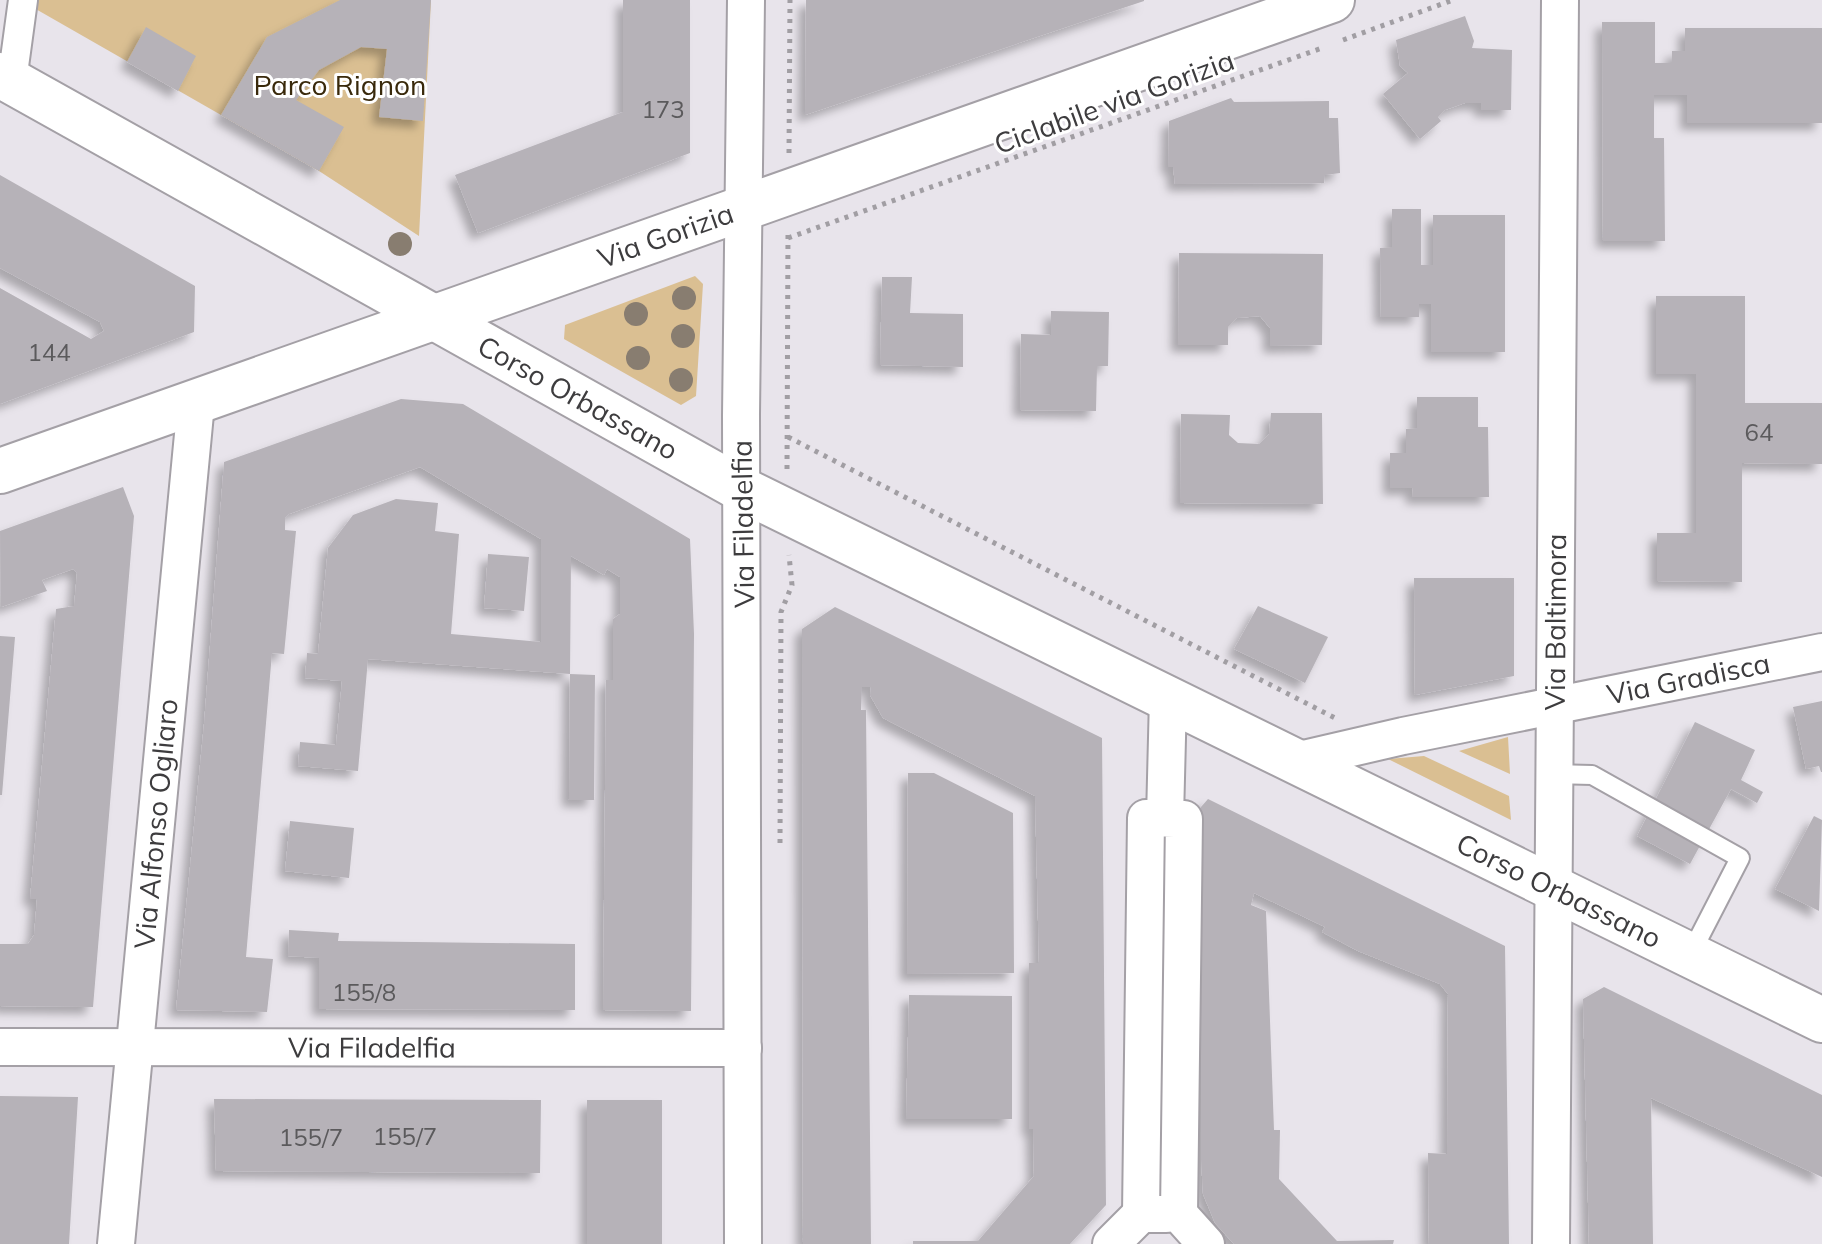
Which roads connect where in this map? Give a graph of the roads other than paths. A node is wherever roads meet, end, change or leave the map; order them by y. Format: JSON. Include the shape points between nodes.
{"nodes":[{"id":1,"x":23,"y":0,"type":"edge"},
{"id":2,"x":746,"y":0,"type":"edge"},
{"id":3,"x":1332,"y":0,"type":"edge"},
{"id":4,"x":1560,"y":0,"type":"edge"},
{"id":5,"x":6,"y":78,"type":"edge"},
{"id":6,"x":743,"y":209,"type":"junction"},
{"id":7,"x":433,"y":319,"type":"junction"},
{"id":8,"x":196,"y":403,"type":"junction"},
{"id":9,"x":0,"y":471,"type":"edge"},
{"id":10,"x":743,"y":490,"type":"junction"},
{"id":11,"x":1822,"y":652,"type":"edge"},
{"id":12,"x":1168,"y":698,"type":"junction"},
{"id":13,"x":1556,"y":705,"type":"junction"},
{"id":14,"x":1295,"y":761,"type":"junction"},
{"id":15,"x":1552,"y":774,"type":"junction"},
{"id":16,"x":1165,"y":818,"type":"junction"},
{"id":17,"x":1552,"y":887,"type":"junction"},
{"id":18,"x":1690,"y":955,"type":"junction"},
{"id":19,"x":1822,"y":1020,"type":"edge"},
{"id":20,"x":0,"y":1047,"type":"edge"},
{"id":21,"x":134,"y":1048,"type":"junction"},
{"id":22,"x":743,"y":1048,"type":"junction"},
{"id":23,"x":1141,"y":1214,"type":"junction"},
{"id":24,"x":1179,"y":1214,"type":"junction"},
{"id":25,"x":116,"y":1244,"type":"edge"},
{"id":26,"x":743,"y":1244,"type":"edge"},
{"id":27,"x":1111,"y":1244,"type":"edge"},
{"id":28,"x":1206,"y":1244,"type":"edge"},
{"id":29,"x":1551,"y":1244,"type":"edge"}],
"edges":[{"from":1,"to":5,"type":"street"},
{"from":2,"to":6,"type":"street","name":"Via Filadelfia"},
{"from":3,"to":6,"type":"main road","name":"Via Gorizia"},
{"from":4,"to":13,"type":"street","name":"Via Baltimora"},
{"from":5,"to":7,"type":"main road","name":"Corso Orbassano"},
{"from":6,"to":7,"type":"main road","name":"Via Gorizia"},
{"from":6,"to":10,"type":"street","name":"Via Filadelfia"},
{"from":7,"to":8,"type":"main road","name":"Via Gorizia"},
{"from":7,"to":10,"type":"main road","name":"Corso Orbassano"},
{"from":8,"to":9,"type":"main road","name":"Via Gorizia"},
{"from":8,"to":21,"type":"street","name":"Via Alfonso Ogliaro"},
{"from":10,"to":12,"type":"main road","name":"Corso Orbassano"},
{"from":10,"to":22,"type":"street","name":"Via Filadelfia"},
{"from":11,"to":13,"type":"street","name":"Via Gradisca"},
{"from":12,"to":14,"type":"main road","name":"Corso Orbassano"},
{"from":12,"to":16,"type":"street"},
{"from":13,"to":14,"type":"street"},
{"from":13,"to":15,"type":"street","name":"Via Baltimora"},
{"from":14,"to":17,"type":"main road","name":"Corso Orbassano"},
{"from":15,"to":17,"type":"street","name":"Via Baltimora"},
{"from":15,"to":18,"type":"lane","via":[[1592,775],[1740,858]]},
{"from":16,"to":23,"type":"street","via":[[1146,818]]},
{"from":16,"to":24,"type":"street","via":[[1184,819]]},
{"from":17,"to":18,"type":"main road","name":"Corso Orbassano"},
{"from":17,"to":29,"type":"street","name":"Via Baltimora"},
{"from":18,"to":19,"type":"main road","name":"Corso Orbassano"},
{"from":20,"to":21,"type":"street","name":"Via Filadelfia"},
{"from":21,"to":22,"type":"street","name":"Via Filadelfia"},
{"from":21,"to":25,"type":"street","name":"Via Alfonso Ogliaro"},
{"from":22,"to":26,"type":"street","name":"Via Filadelfia"},
{"from":23,"to":24,"type":"street"},
{"from":23,"to":27,"type":"street"},
{"from":24,"to":28,"type":"street"}]}
